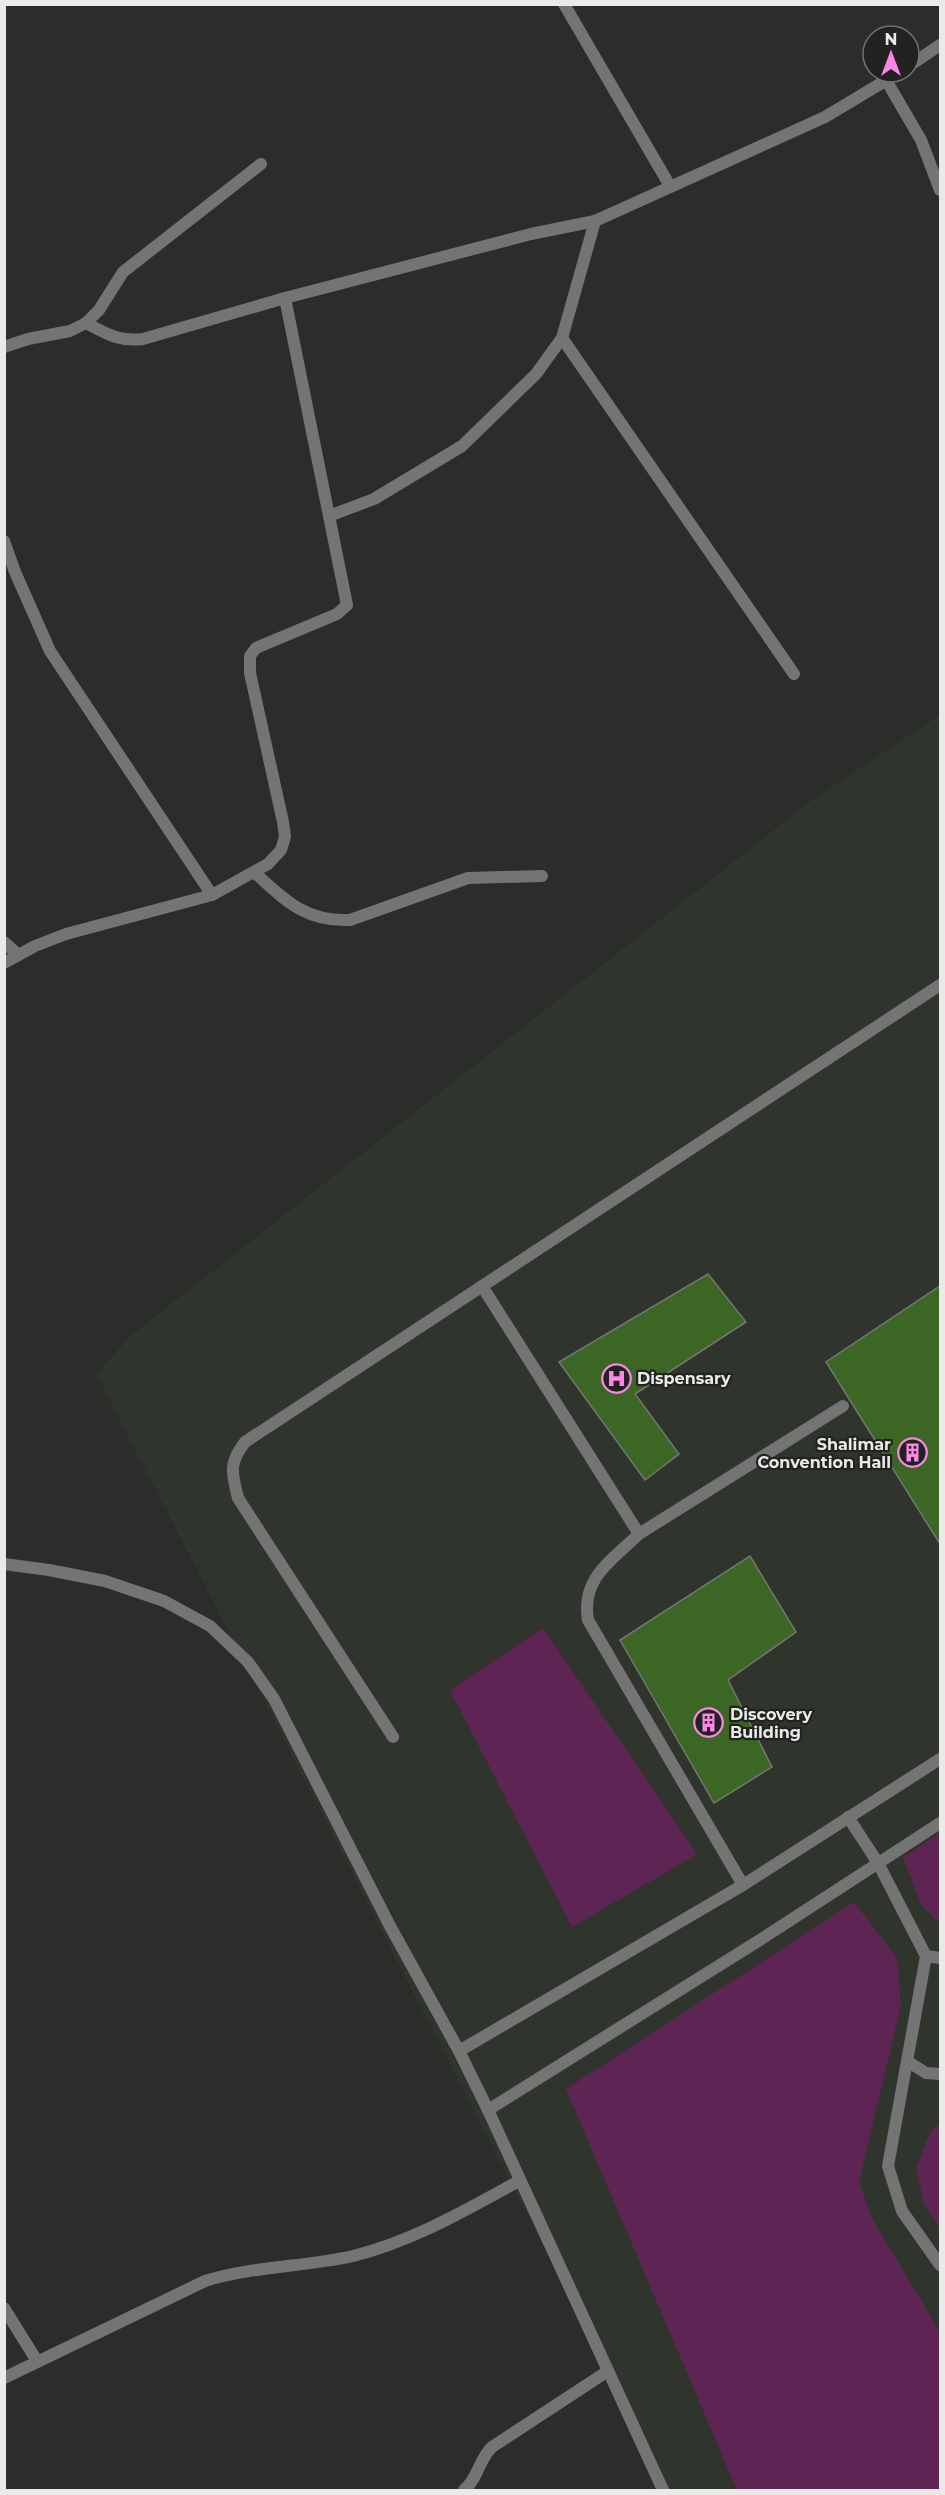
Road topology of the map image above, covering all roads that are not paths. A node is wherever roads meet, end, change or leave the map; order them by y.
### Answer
1 (564, 4) edge
2 (940, 45) edge
3 (921, 58) edge
4 (879, 84) edge
5 (888, 84) edge
6 (261, 164) dead end
7 (670, 186) junction
8 (940, 190) edge
9 (596, 221) junction
10 (285, 298) junction
11 (86, 323) junction
12 (562, 338) junction
13 (4, 347) edge
14 (329, 516) junction
15 (4, 541) edge
16 (794, 674) dead end
17 (254, 872) junction
18 (542, 876) dead end
19 (212, 895) junction
20 (4, 942) edge
21 (18, 955) junction
22 (4, 963) edge
23 (940, 985) edge
24 (482, 1286) junction
25 (843, 1406) dead end
26 (639, 1534) junction
27 (4, 1564) edge
28 (393, 1737) dead end
29 (940, 1758) edge
30 (848, 1817) junction
31 (940, 1823) edge
32 (878, 1863) junction
33 (743, 1885) junction
34 (926, 1956) junction
35 (940, 1958) edge
36 (459, 2051) junction
37 (907, 2061) junction
38 (940, 2074) edge
39 (488, 2110) junction
40 (519, 2181) junction
41 (940, 2265) edge
42 (4, 2308) edge
43 (37, 2361) junction
44 (608, 2371) junction
45 (4, 2378) edge
46 (464, 2490) edge
47 (663, 2490) edge

1 - 7 street
2 - 3 street
4 - 7 street
5 - 8 street
6 - 11 street
7 - 9 street
9 - 10 street
9 - 12 street
10 - 11 street
10 - 14 street
11 - 13 street
12 - 14 street
12 - 16 street
14 - 17 street
15 - 19 street
17 - 18 street
17 - 19 street
19 - 21 street
20 - 21 street
21 - 22 street
23 - 24 street
24 - 26 street
24 - 28 street
25 - 26 street
26 - 33 street
27 - 36 street
29 - 30 street
30 - 32 street
30 - 33 street
31 - 32 street
32 - 34 street
32 - 39 street
33 - 36 street
34 - 35 street
34 - 37 street
36 - 39 street
37 - 38 street
37 - 41 street
39 - 40 street
40 - 43 street
40 - 44 street
42 - 43 street
43 - 45 street
44 - 46 street
44 - 47 street

